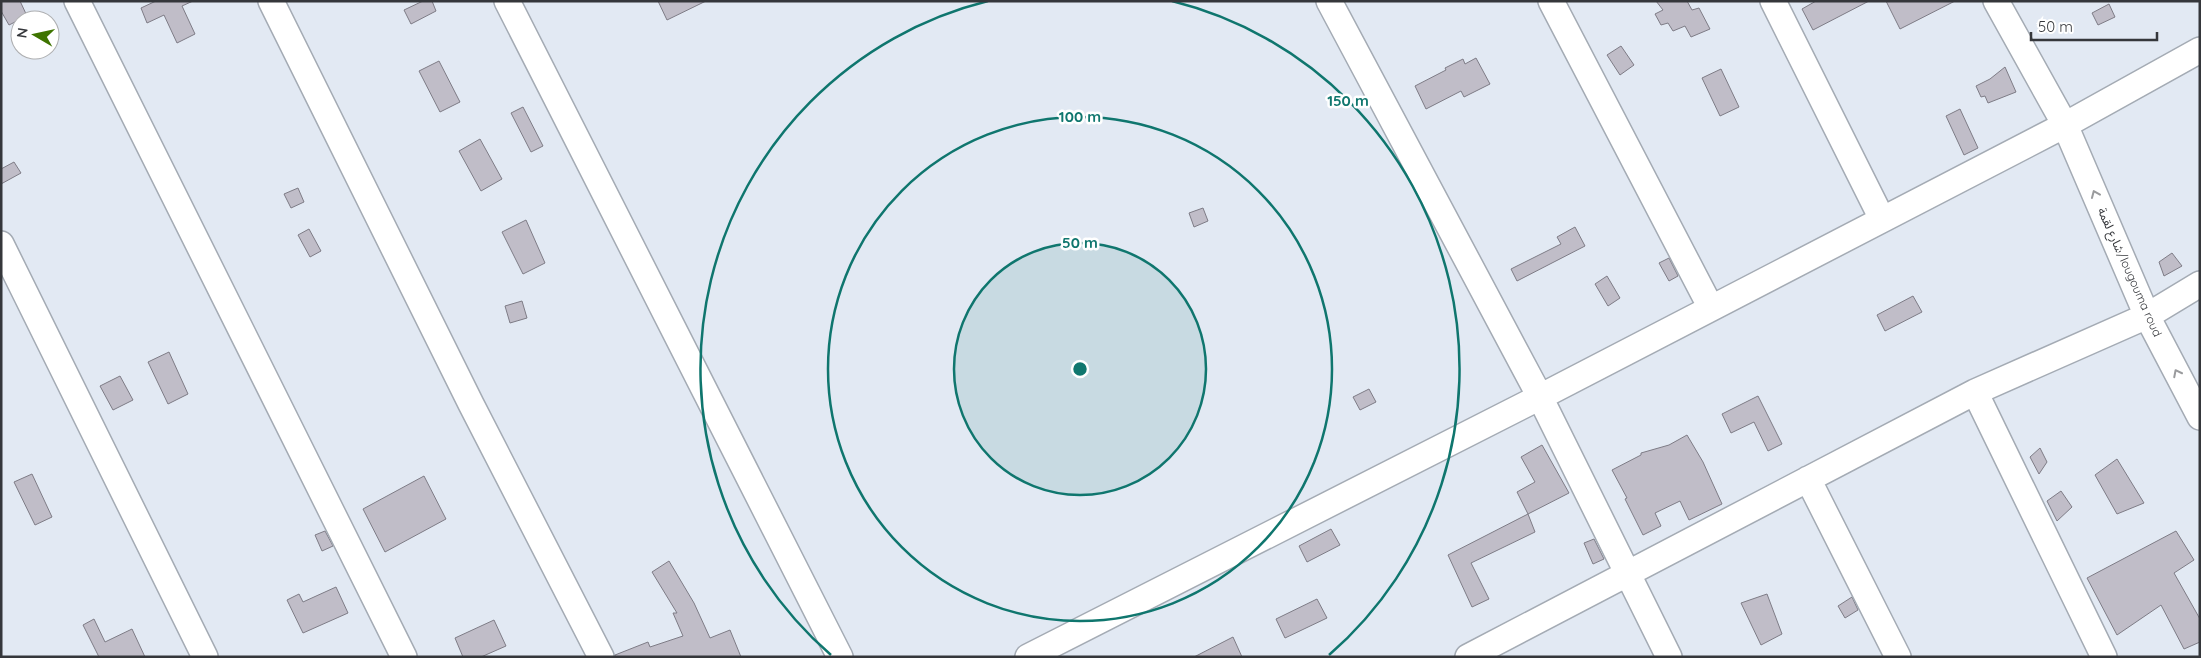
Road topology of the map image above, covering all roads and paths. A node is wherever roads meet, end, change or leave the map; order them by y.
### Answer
1 (77, 1) edge
2 (271, 1) edge
3 (507, 1) edge
4 (1329, 1) edge
5 (1551, 1) edge
6 (1773, 1) edge
7 (1996, 1) edge
8 (2200, 50) edge
9 (2065, 125) junction
10 (1882, 219) junction
11 (1, 244) edge
12 (2200, 284) edge
13 (1711, 308) junction
14 (2147, 316) junction
15 (1975, 392) junction
16 (1540, 397) junction
17 (2200, 417) edge
18 (1808, 479) junction
19 (1628, 574) junction
20 (205, 657) edge
21 (404, 657) edge
22 (601, 657) edge
23 (840, 657) edge
24 (1028, 657) edge
25 (1468, 657) edge
26 (1669, 657) edge
27 (1898, 657) edge
28 (2104, 657) edge

1 - 21 street
2 - 22 street
3 - 23 street
4 - 16 street
5 - 13 street
6 - 10 street
7 - 9 street, شارع لقمة/lougouma roud
8 - 9 street
9 - 10 street
14 -> 9 street, شارع لقمة/lougouma roud
10 - 13 street
11 - 20 street
12 - 14 street
13 - 16 street
14 - 15 street
17 -> 14 street, شارع لقمة/lougouma roud
15 - 18 street
15 - 28 street
16 - 19 street
16 - 24 street
18 - 19 street
18 - 27 street
19 - 25 street
19 - 26 street

